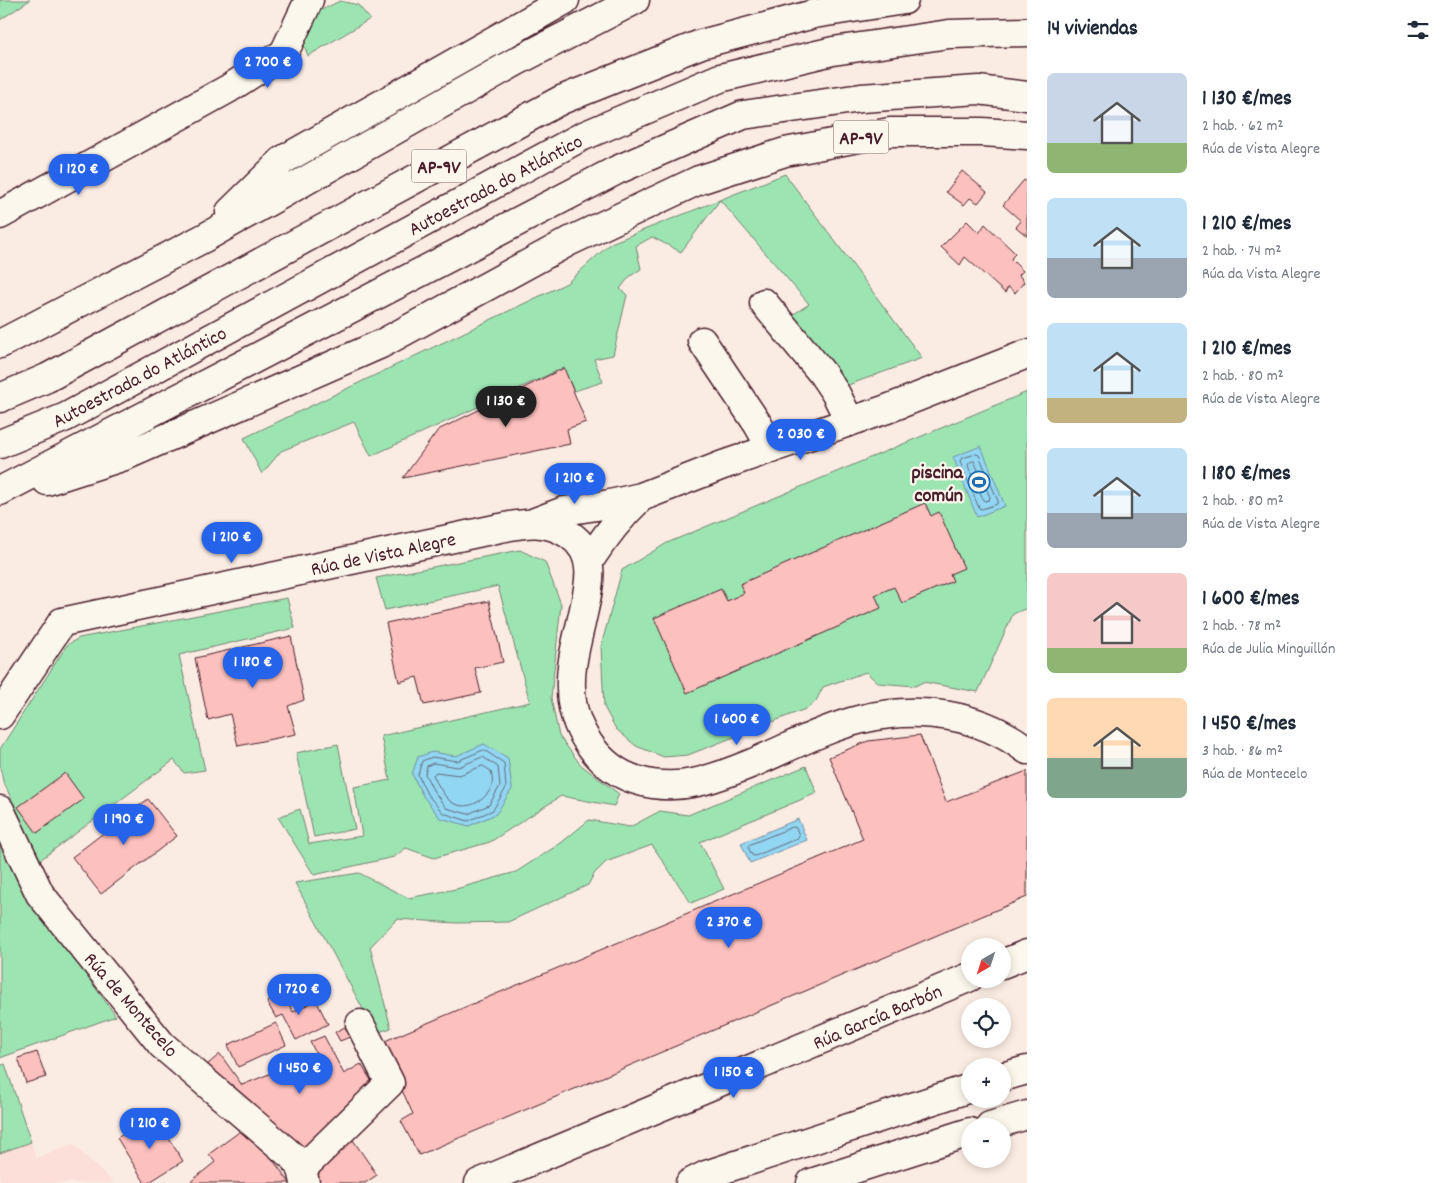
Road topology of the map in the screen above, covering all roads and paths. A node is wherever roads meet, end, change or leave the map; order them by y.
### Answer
1 (309, 0) edge
2 (565, 0) edge
3 (635, 0) edge
4 (904, 0) edge
5 (1027, 32) edge
6 (1027, 96) edge
7 (1027, 135) edge
8 (0, 215) edge
9 (204, 238) junction
10 (764, 303) dead end
11 (702, 340) dead end
12 (0, 344) edge
13 (1027, 354) edge
14 (0, 398) edge
15 (850, 422) junction
16 (0, 444) edge
17 (772, 449) junction
18 (0, 490) edge
19 (0, 495) edge
20 (641, 497) junction
21 (610, 504) junction
22 (535, 522) junction
23 (583, 550) junction
24 (0, 715) edge
25 (1027, 750) edge
26 (0, 810) edge
27 (1027, 954) edge
28 (1011, 960) edge
29 (961, 981) edge
30 (360, 1024) dead end
31 (1027, 1070) edge
32 (1011, 1075) edge
33 (961, 1091) edge
34 (1027, 1115) edge
35 (1011, 1120) edge
36 (961, 1135) edge
37 (304, 1176) edge
38 (479, 1183) edge
39 (690, 1183) edge
40 (812, 1183) edge

1 - 8 main road
2 - 9 main road
3 - 9 main road
4 - 14 main road, Autoestrada do Atlántico / AP-9V
5 - 16 main road, Autoestrada do Atlántico / AP-9V
6 - 18 main road, AP-9V
7 - 19 main road, AP-9V
9 - 12 main road
10 - 15 main road
11 - 17 main road
13 - 15 main road
15 - 17 main road
17 - 20 main road
20 - 21 main road
20 - 23 main road
21 - 22 main road
21 - 23 main road
22 - 23 main road, Rúa de Vista Alegre
22 - 24 main road, Rúa de Vista Alegre
23 - 25 main road
26 - 37 main road, Rúa de Montecelo
27 - 28 main road
29 - 38 main road, Rúa García Barbón
30 - 37 main road, Rúa de Montecelo
31 - 32 main road
33 - 39 main road
34 - 35 main road
36 - 40 main road

